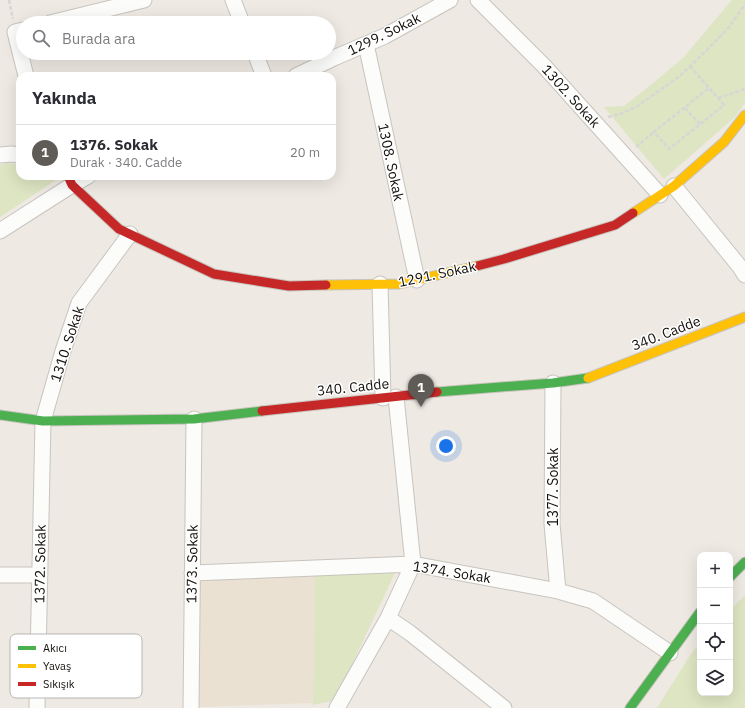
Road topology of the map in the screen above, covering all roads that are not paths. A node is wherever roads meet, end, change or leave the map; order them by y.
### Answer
1 (144, 0) edge
2 (233, 0) edge
3 (450, 0) edge
4 (478, 0) edge
5 (79, 16) edge
6 (239, 16) edge
7 (366, 44) junction
8 (336, 57) edge
9 (24, 60) edge
10 (258, 60) edge
11 (330, 60) edge
12 (25, 72) edge
13 (262, 72) edge
14 (304, 72) edge
15 (745, 115) edge
16 (0, 155) edge
17 (16, 155) edge
18 (70, 180) edge
19 (674, 186) junction
20 (660, 195) junction
21 (0, 231) edge
22 (130, 234) junction
23 (745, 275) edge
24 (417, 280) junction
25 (380, 284) junction
26 (745, 317) edge
27 (553, 383) junction
28 (389, 398) junction
29 (0, 415) edge
30 (194, 419) junction
31 (43, 421) junction
32 (745, 562) edge
33 (413, 564) junction
34 (192, 573) junction
35 (733, 574) edge
36 (40, 575) junction
37 (0, 576) edge
38 (558, 591) junction
39 (697, 616) edge
40 (388, 618) junction
41 (39, 634) edge
42 (670, 653) junction
43 (37, 698) edge
44 (37, 708) edge
45 (191, 708) edge
46 (337, 708) edge
47 (504, 708) edge
48 (630, 708) edge

1 - 5 street
2 - 6 street
3 - 7 street, 1299. Sokak
4 - 20 street, 1302. Sokak
7 - 8 street, 1299. Sokak
7 - 24 street, 1308. Sokak
9 - 12 street
10 - 13 street
11 - 14 street, 1299. Sokak
15 - 19 street, 1291. Sokak
16 - 17 street
18 - 21 street
18 - 22 street, 1291. Sokak
19 - 20 street, 1291. Sokak
19 - 23 street
20 - 24 street, 1291. Sokak
22 - 25 street, 1291. Sokak
22 - 31 street, 1310. Sokak
24 - 25 street, 1291. Sokak
25 - 28 street
26 - 27 street, 340. Cadde
27 - 28 street, 340. Cadde
27 - 38 street, 1377. Sokak
28 - 30 street, 340. Cadde
28 - 33 street
29 - 31 street, 340. Cadde
30 - 31 street, 340. Cadde
30 - 34 street, 1373. Sokak
31 - 36 street, 1372. Sokak
32 - 35 street
33 - 34 street, 1374. Sokak
33 - 38 street, 1374. Sokak
33 - 40 street
34 - 45 street, 1373. Sokak
36 - 37 street
36 - 41 street, 1372. Sokak
38 - 42 street, 1374. Sokak
39 - 42 street
40 - 46 street
40 - 47 street
42 - 48 street
43 - 44 street, 1372. Sokak

